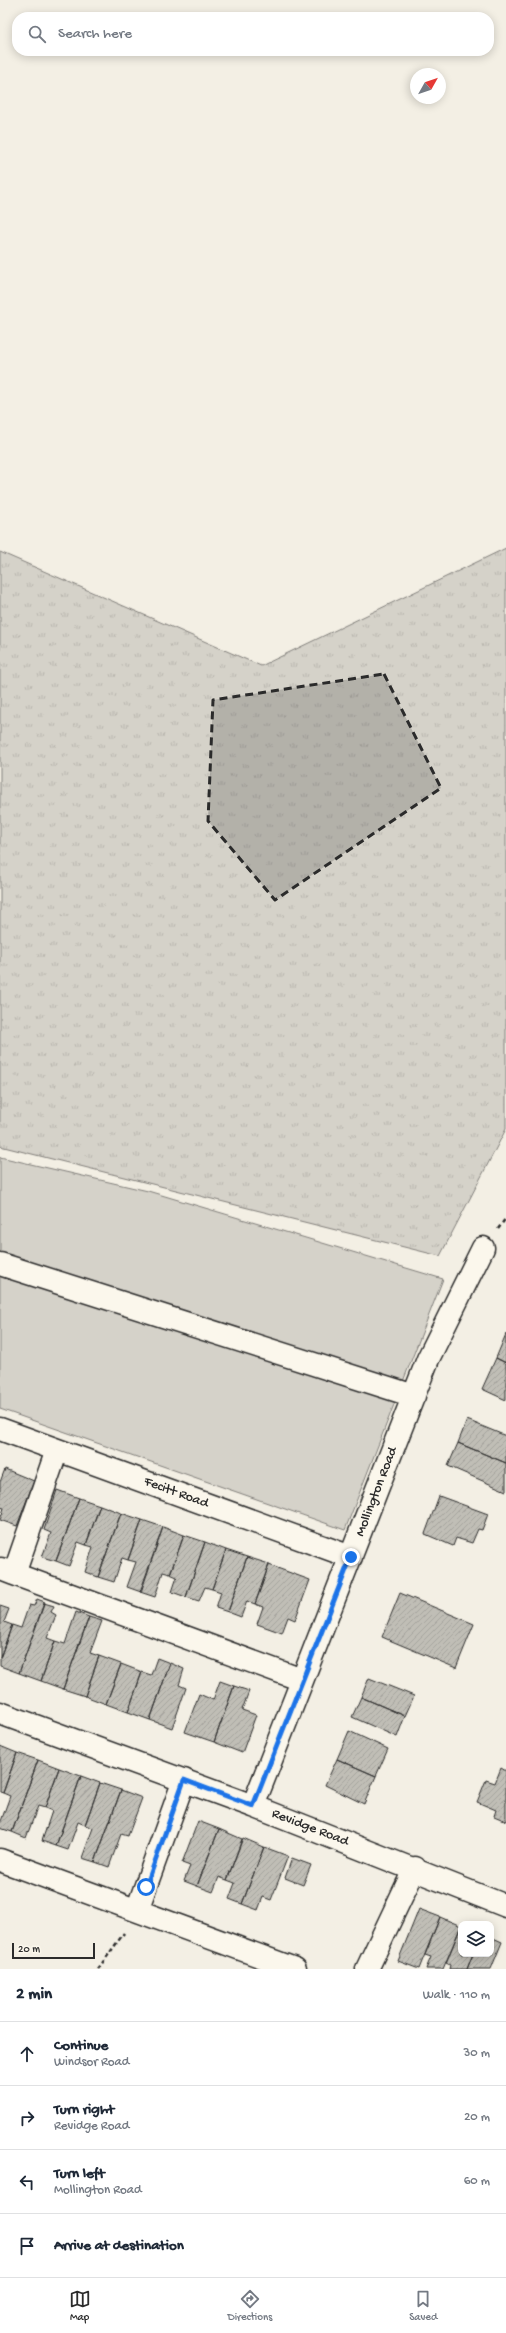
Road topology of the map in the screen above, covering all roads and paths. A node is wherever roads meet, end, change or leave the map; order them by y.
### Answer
1 (483, 1248) dead end
2 (0, 1264) edge
3 (414, 1396) junction
4 (0, 1429) edge
5 (57, 1450) junction
6 (351, 1557) junction
7 (7, 1572) edge
8 (302, 1680) junction
9 (0, 1713) edge
10 (184, 1780) junction
11 (253, 1806) junction
12 (0, 1860) edge
13 (415, 1868) junction
14 (506, 1906) edge
15 (137, 1910) junction
16 (98, 1969) edge
17 (295, 1969) edge
18 (367, 1969) edge

1 - 3 street, Mollington Road
2 - 3 street
3 - 6 street, Mollington Road
4 - 5 street, Fecitt Road
5 - 6 street, Fecitt Road
5 - 7 street
6 - 8 street, Mollington Road
7 - 8 street
8 - 11 street, Mollington Road
9 - 10 street, Revidge Road
10 - 11 street, Revidge Road
10 - 15 street
11 - 13 street, Revidge Road
12 - 15 street
13 - 14 street, Revidge Road
13 - 18 street
15 - 16 path
15 - 17 street

